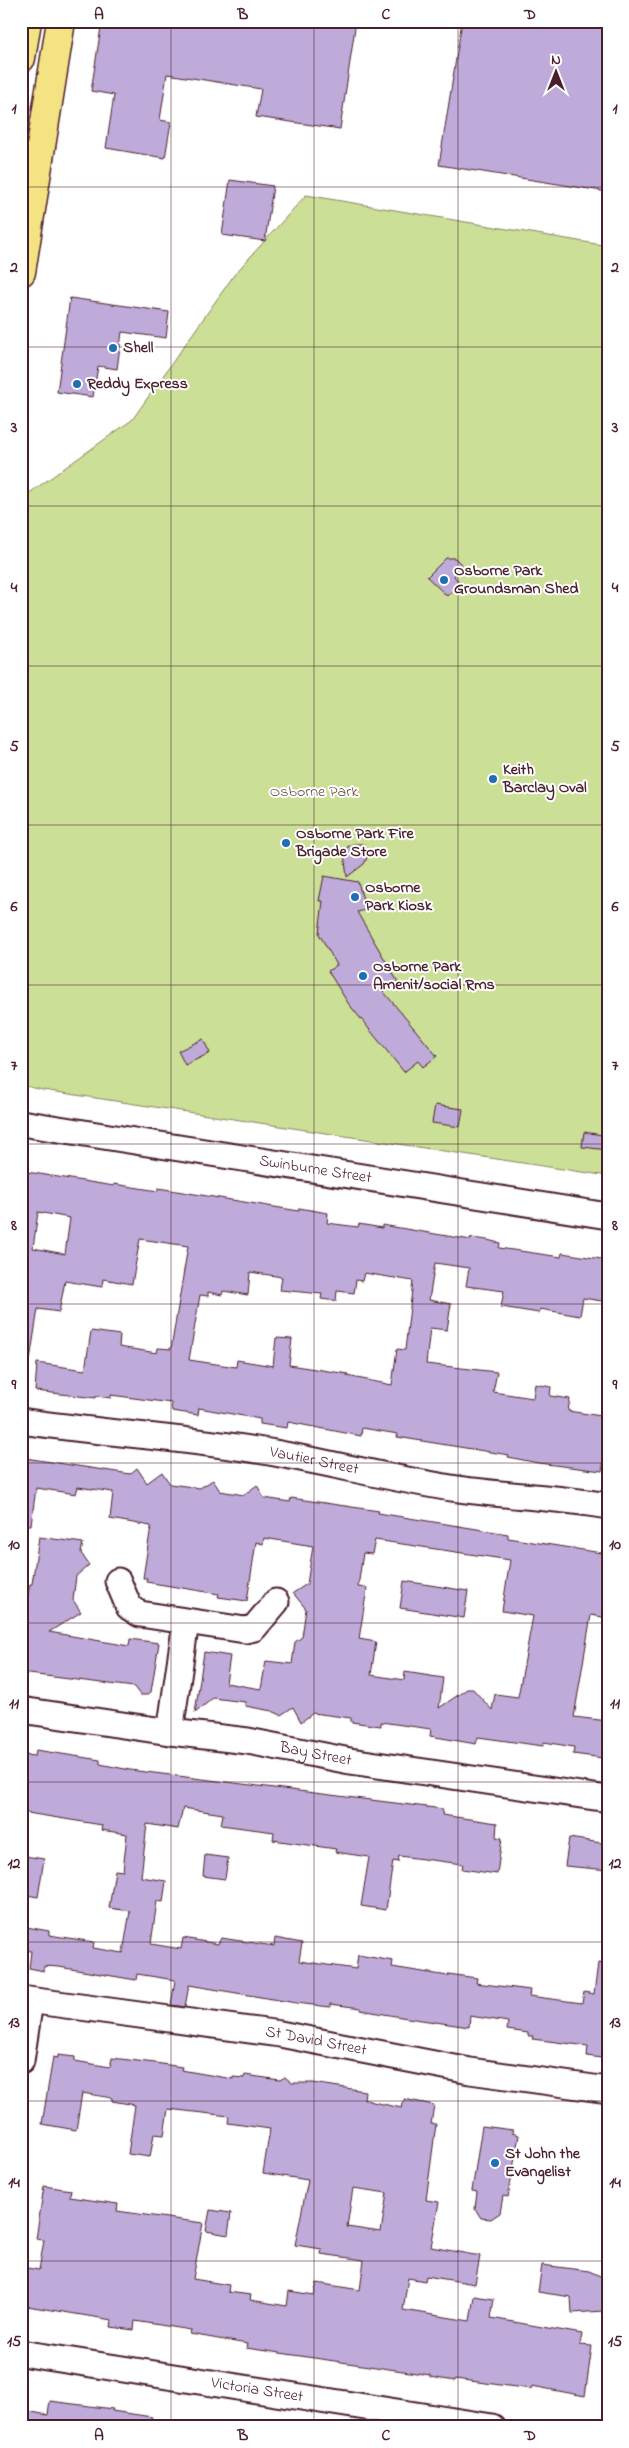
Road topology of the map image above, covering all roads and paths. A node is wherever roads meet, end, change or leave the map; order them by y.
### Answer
1 (27, 21) edge
2 (61, 21) edge
3 (21, 58) edge
4 (21, 272) edge
5 (21, 1122) edge
6 (608, 1216) edge
7 (21, 1421) edge
8 (608, 1506) edge
9 (118, 1581) dead end
10 (276, 1602) dead end
11 (186, 1622) junction
12 (21, 1710) edge
13 (170, 1732) junction
14 (608, 1799) edge
15 (26, 2000) edge
16 (21, 2061) edge
17 (608, 2090) edge
18 (21, 2353) edge
19 (492, 2427) edge

1 - 3 highway
2 - 4 highway
5 - 6 street, Swinburne Street
7 - 8 street, Vautier Street
9 - 11 street
10 - 11 street
11 - 13 street
12 - 13 street, Bay Street
13 - 14 street, Bay Street
15 - 16 street
15 - 17 street, St David Street
18 - 19 street, Victoria Street

